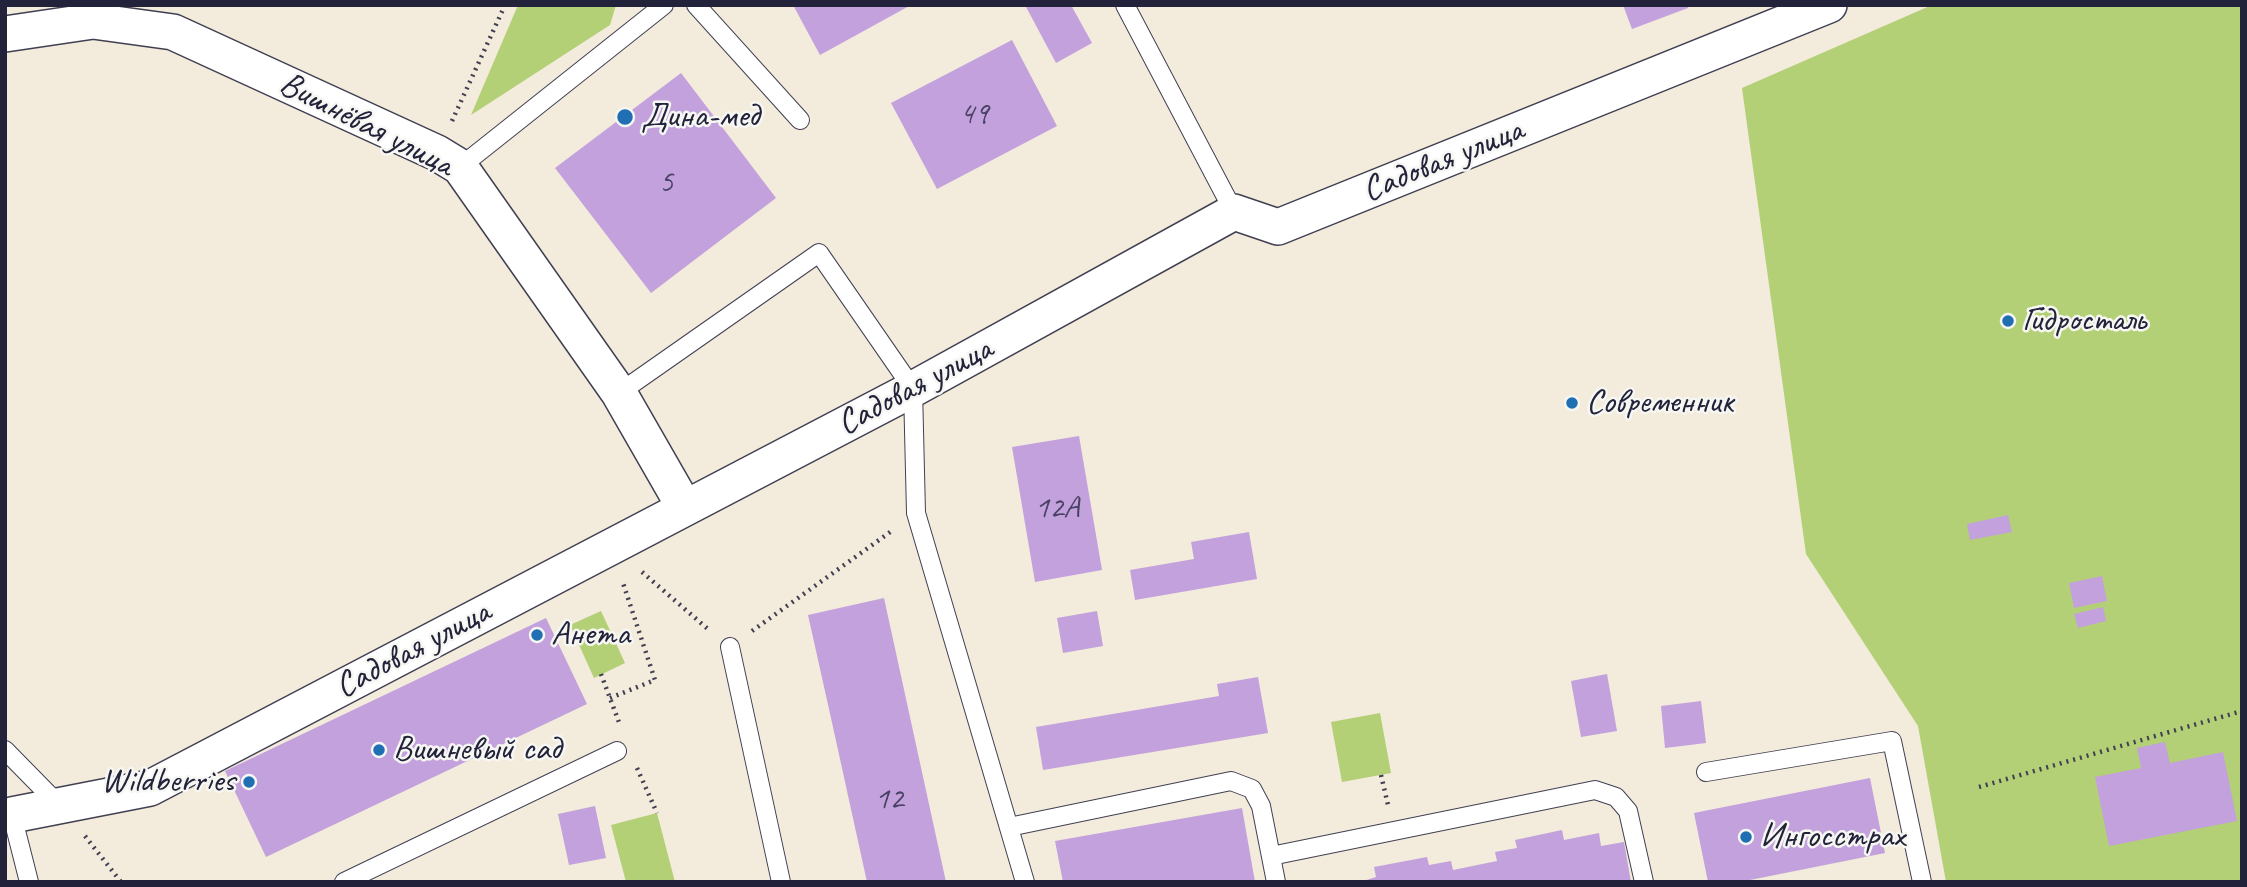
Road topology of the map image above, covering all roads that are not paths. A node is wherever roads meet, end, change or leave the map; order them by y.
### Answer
1 (664, 5) edge
2 (696, 5) edge
3 (1125, 5) edge
4 (1829, 5) edge
5 (5, 34) edge
6 (800, 120) dead end
7 (448, 160) junction
8 (1234, 212) junction
9 (913, 389) junction
10 (620, 393) junction
11 (685, 508) junction
12 (730, 648) road end
13 (622, 748) road end
14 (5, 750) edge
15 (1706, 772) dead end
16 (60, 806) junction
17 (8, 816) edge
18 (1009, 827) junction
19 (1271, 856) junction
20 (29, 882) edge
21 (344, 882) edge
22 (782, 882) edge
23 (1025, 882) edge
24 (1276, 882) edge
25 (1644, 882) edge
26 (1923, 882) edge

1 - 7 lane
2 - 6 lane
3 - 8 lane
4 - 8 street, Садовая улица
5 - 7 street, Вишнёвая улица
7 - 10 street, Вишнёвая улица
8 - 9 street, Садовая улица
9 - 10 lane
9 - 11 street, Садовая улица
9 - 18 lane
10 - 11 street, Вишнёвая улица
11 - 16 street, Садовая улица
12 - 22 lane
13 - 21 lane
14 - 16 lane
15 - 26 lane
16 - 17 street, Садовая улица
17 - 20 lane
18 - 19 lane
18 - 23 lane
19 - 24 lane
19 - 25 lane

